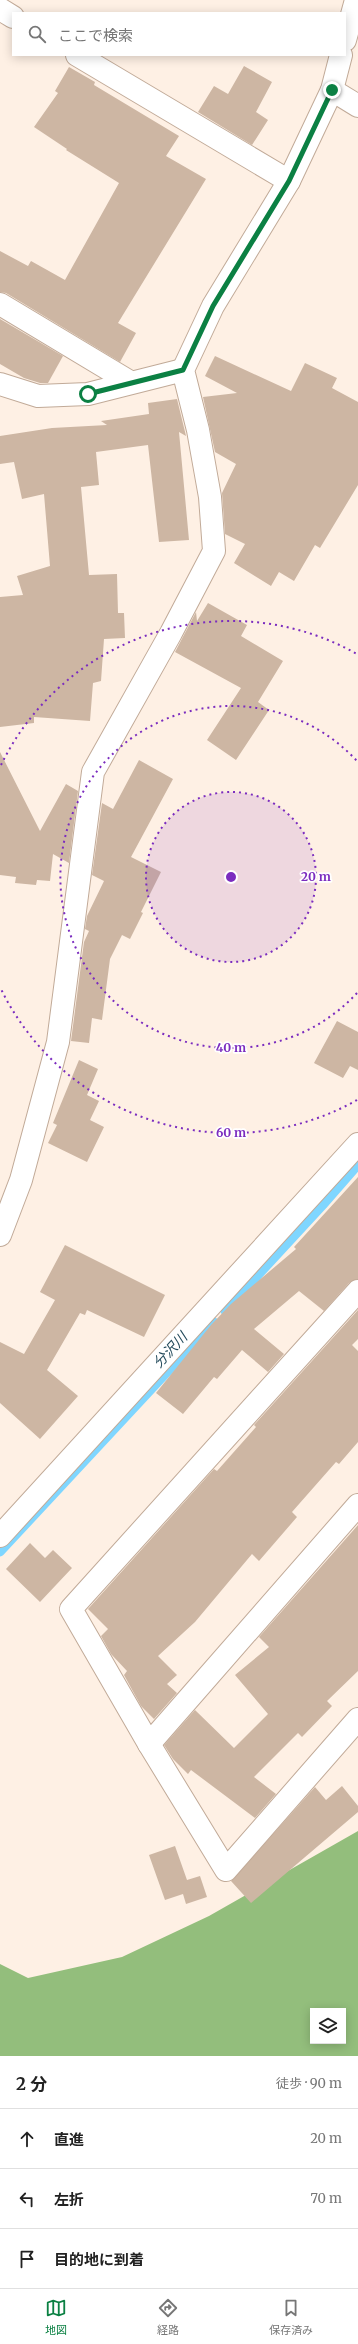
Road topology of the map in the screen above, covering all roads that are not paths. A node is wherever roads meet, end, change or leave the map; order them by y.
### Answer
1 (356, 0) edge
2 (0, 9) edge
3 (12, 16) edge
4 (346, 36) edge
5 (79, 56) edge
6 (341, 56) edge
7 (332, 90) junction
8 (358, 106) edge
9 (289, 181) junction
10 (0, 304) edge
11 (183, 370) junction
12 (130, 382) junction
13 (0, 384) edge
14 (358, 1144) edge
15 (0, 1236) edge
16 (358, 1291) edge
17 (358, 1505) edge
18 (0, 1536) edge
19 (358, 1719) edge
20 (149, 1744) junction

1 - 4 street
2 - 3 street
5 - 9 street
6 - 7 street
7 - 8 street
7 - 9 street
9 - 11 street
10 - 12 street
11 - 12 street
11 - 15 street
12 - 13 street
14 - 18 street
16 - 20 street
17 - 20 street
19 - 20 street

